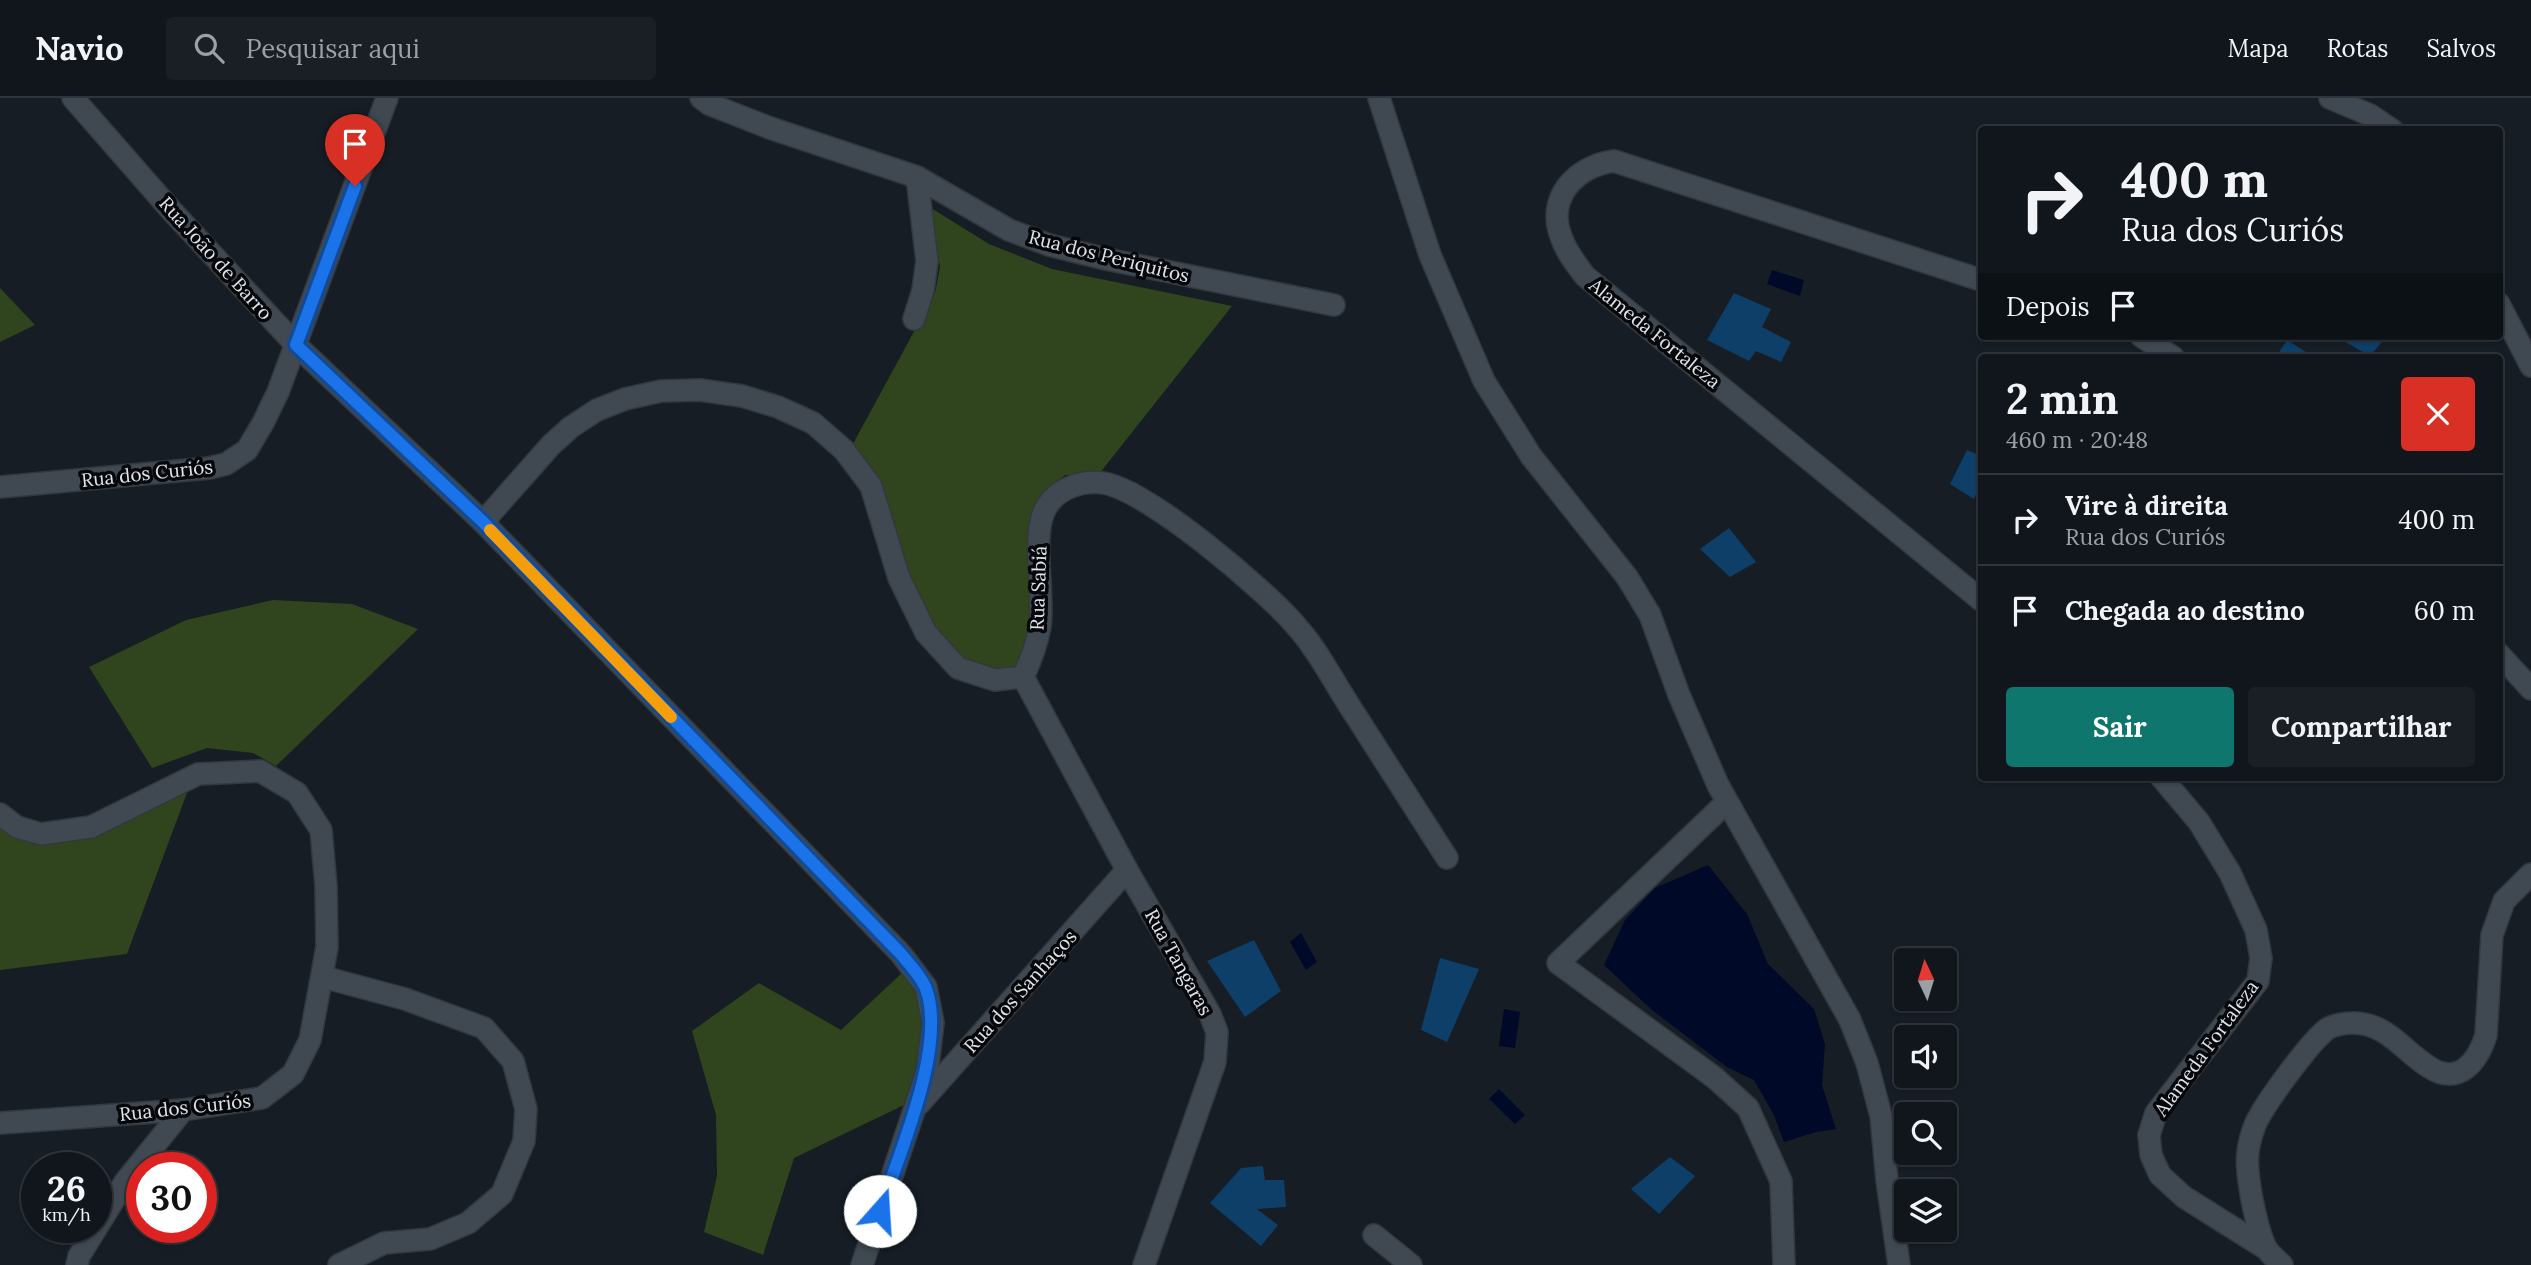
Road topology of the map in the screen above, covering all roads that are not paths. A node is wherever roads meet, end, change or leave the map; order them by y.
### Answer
1 (73, 98) edge
2 (387, 98) edge
3 (701, 98) edge
4 (1379, 98) edge
5 (2330, 98) edge
6 (2386, 126) edge
7 (918, 177) junction
8 (1978, 279) edge
9 (1334, 305) dead end
10 (2503, 312) edge
11 (914, 318) dead end
12 (2147, 340) edge
13 (296, 345) junction
14 (2168, 354) edge
15 (2531, 366) edge
16 (0, 487) edge
17 (483, 522) junction
18 (1978, 598) edge
19 (2503, 658) edge
20 (1023, 677) junction
21 (2531, 690) edge
22 (2164, 781) edge
23 (1727, 802) junction
24 (0, 814) edge
25 (1447, 858) dead end
26 (1127, 870) junction
27 (2531, 874) edge
28 (323, 977) junction
29 (183, 1110) junction
30 (914, 1111) junction
31 (0, 1123) edge
32 (1374, 1234) dead end
33 (2265, 1248) junction
34 (77, 1265) edge
35 (339, 1265) edge
36 (862, 1265) edge
37 (1144, 1265) edge
38 (1411, 1265) edge
39 (1784, 1265) edge
40 (1899, 1265) edge
41 (2282, 1265) edge

1 - 13 street, Rua João de Barro
2 - 13 street, Rua dos Curiós
3 - 7 street, Rua dos Periquitos
4 - 23 street
5 - 6 street
7 - 9 street, Rua dos Periquitos
7 - 11 street
8 - 18 street, Alameda Fortaleza
10 - 15 street
12 - 14 street
13 - 16 street, Rua dos Curiós
13 - 17 street, Rua João de Barro
17 - 20 street
17 - 30 street, Rua João de Barro
19 - 21 street
20 - 25 street, Rua Sabiá
20 - 26 street, Rua Tangaras
22 - 33 street, Alameda Fortaleza
23 - 39 street
23 - 40 street
24 - 28 street, Rua dos Curiós
26 - 30 street, Rua dos Sanhaços
26 - 37 street, Rua Tangaras
27 - 33 street
28 - 29 street, Rua dos Curiós
28 - 35 street
29 - 31 street, Rua dos Curiós
29 - 34 street
30 - 36 street, Rua João de Barro
32 - 38 street
33 - 41 street, Alameda Fortaleza

